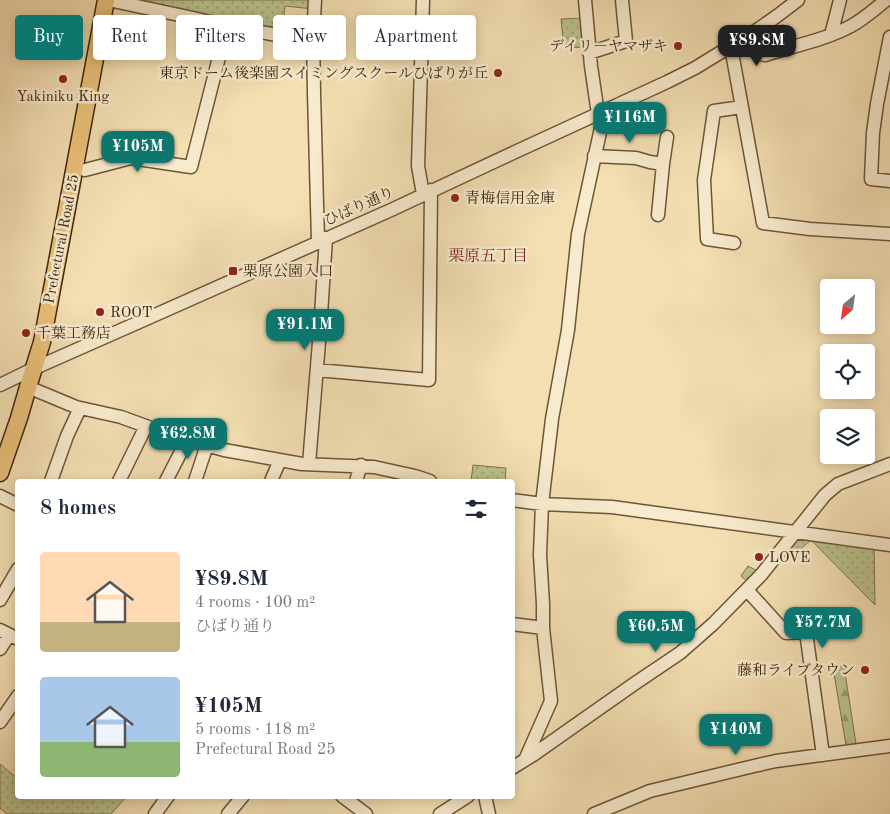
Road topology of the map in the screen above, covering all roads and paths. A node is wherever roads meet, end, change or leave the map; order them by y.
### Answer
1 (107, 0) edge
2 (315, 0) edge
3 (422, 0) edge
4 (585, 0) edge
5 (622, 0) edge
6 (840, 0) edge
7 (886, 0) edge
8 (794, 1) edge
9 (179, 15) edge
10 (315, 15) edge
11 (783, 32) dead end
12 (831, 35) junction
13 (746, 37) junction
14 (890, 37) edge
15 (731, 46) junction
16 (785, 49) junction
17 (589, 53) junction
18 (218, 60) edge
19 (314, 60) edge
20 (885, 92) edge
21 (742, 107) junction
22 (598, 114) junction
23 (667, 137) dead end
24 (594, 156) junction
25 (663, 164) junction
26 (85, 170) dead end
27 (890, 181) edge
28 (427, 192) junction
29 (658, 215) dead end
30 (890, 234) edge
31 (322, 240) junction
32 (734, 243) dead end
33 (34, 368) junction
34 (317, 370) junction
35 (0, 385) edge
36 (28, 387) junction
37 (80, 408) junction
38 (146, 426) junction
39 (187, 440) junction
40 (207, 445) junction
41 (280, 460) junction
42 (309, 464) junction
43 (890, 464) edge
44 (361, 466) junction
45 (0, 473) edge
46 (52, 479) edge
47 (120, 479) edge
48 (167, 479) edge
49 (197, 479) edge
50 (272, 479) edge
51 (357, 479) edge
52 (424, 479) edge
53 (0, 496) edge
54 (515, 500) edge
55 (15, 504) edge
56 (542, 504) junction
57 (795, 532) junction
58 (890, 545) edge
59 (15, 577) edge
60 (747, 590) junction
61 (0, 600) edge
62 (515, 624) edge
63 (543, 628) junction
64 (9, 635) edge
65 (0, 649) edge
66 (15, 700) edge
67 (0, 722) edge
68 (890, 746) edge
69 (823, 755) junction
70 (525, 760) junction
71 (515, 766) edge
72 (166, 799) edge
73 (230, 799) edge
74 (241, 799) edge
75 (346, 799) edge
76 (463, 799) edge
77 (486, 799) edge
78 (230, 813) edge
79 (154, 814) edge
80 (366, 814) edge
81 (440, 814) edge
82 (488, 814) edge
83 (594, 814) edge

1 - 9 street
1 - 33 main road, Prefectural Road 25
2 - 10 street
3 - 28 street
4 - 17 street
5 - 17 street
6 - 12 street
7 - 12 street
8 - 13 street, ひばり通り
11 - 16 street
12 - 16 street
13 - 15 street, ひばり通り
13 - 16 street
14 - 20 street
15 - 21 street
15 - 22 street, ひばり通り
17 - 22 street
18 - 26 street
19 - 31 street
20 - 27 street
21 - 30 street
21 - 32 street
22 - 24 street
22 - 28 street, ひばり通り
23 - 25 street
24 - 25 street
24 - 56 street
25 - 29 street
28 - 31 street, ひばり通り
28 - 34 street
31 - 33 street, ひばり通り
31 - 34 street
33 - 35 street, ひばり通り
33 - 36 main road, Prefectural Road 25
34 - 42 street
36 - 37 street
36 - 45 main road, Prefectural Road 25
37 - 38 street
37 - 46 street
38 - 39 street
38 - 47 street
39 - 40 street
39 - 48 street
40 - 41 street
40 - 49 street
41 - 42 street
41 - 50 street
42 - 44 street
43 - 57 street
44 - 51 street
44 - 52 street
53 - 55 street
54 - 56 street
56 - 57 street
56 - 63 street
57 - 58 street
57 - 60 street
59 - 61 street
60 - 69 street
60 - 70 street
62 - 63 street
63 - 70 street
64 - 65 street
66 - 67 street
68 - 69 street
69 - 83 street
70 - 71 street
72 - 79 street
73 - 78 street
74 - 78 street
75 - 80 street
76 - 81 street
77 - 82 street

